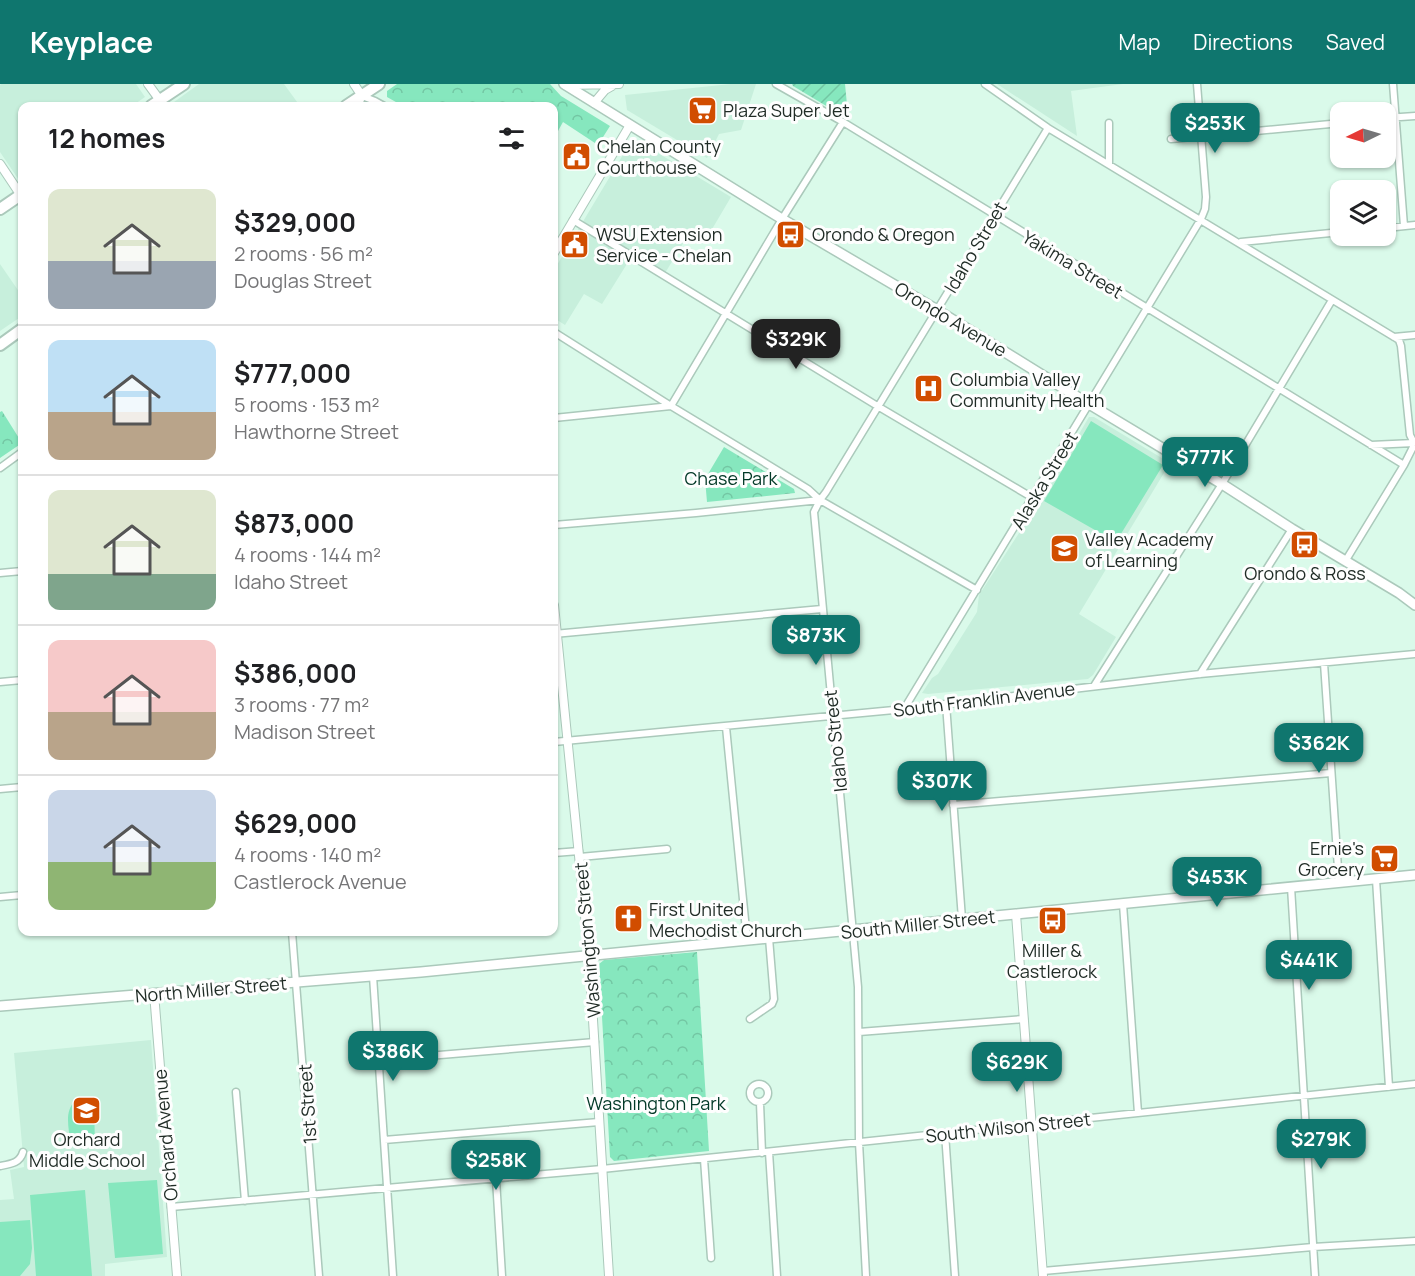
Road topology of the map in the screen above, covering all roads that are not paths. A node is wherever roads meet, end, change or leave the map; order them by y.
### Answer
1 (148, 84) edge
2 (184, 84) edge
3 (354, 84) edge
4 (379, 84) edge
5 (566, 84) edge
6 (620, 84) edge
7 (776, 84) edge
8 (985, 84) edge
9 (1197, 84) edge
10 (1393, 84) edge
11 (360, 101) edge
12 (157, 102) edge
13 (161, 102) edge
14 (377, 102) edge
15 (1395, 102) edge
16 (594, 103) junction
17 (1415, 116) edge
18 (1396, 117) joint
19 (843, 122) junction
20 (1109, 123) dead end
21 (1330, 124) edge
22 (630, 125) junction
23 (1048, 128) junction
24 (1201, 136) junction
25 (1171, 139) dead end
26 (0, 164) edge
27 (1109, 164) junction
28 (18, 189) edge
29 (18, 198) edge
30 (0, 210) edge
31 (994, 216) junction
32 (782, 219) junction
33 (1201, 219) junction
34 (573, 220) junction
35 (1415, 225) edge
36 (1404, 226) junction
37 (1396, 227) edge
38 (1330, 233) edge
39 (1240, 242) junction
40 (558, 246) edge
41 (1332, 300) junction
42 (1147, 309) junction
43 (937, 310) junction
44 (726, 314) junction
45 (18, 332) edge
46 (558, 335) edge
47 (1415, 335) edge
48 (1394, 337) junction
49 (0, 345) edge
50 (1278, 389) junction
51 (1089, 404) junction
52 (671, 406) junction
53 (879, 407) junction
54 (558, 418) edge
55 (1414, 443) edge
56 (1370, 445) junction
57 (18, 455) edge
58 (1404, 465) junction
59 (0, 468) edge
60 (1222, 484) junction
61 (1033, 498) junction
62 (820, 500) junction
63 (558, 525) edge
64 (1292, 529) junction
65 (1346, 560) junction
66 (18, 571) edge
67 (0, 573) edge
68 (977, 590) junction
69 (1415, 605) edge
70 (822, 609) junction
71 (558, 634) edge
72 (1415, 654) edge
73 (558, 659) edge
74 (1324, 663) junction
75 (1200, 674) junction
76 (18, 680) edge
77 (0, 682) edge
78 (1094, 686) junction
79 (946, 704) junction
80 (904, 709) junction
81 (833, 716) junction
82 (726, 727) junction
83 (568, 741) junction
84 (558, 742) edge
85 (1331, 773) junction
86 (18, 788) edge
87 (0, 789) edge
88 (953, 805) junction
89 (667, 849) dead end
90 (558, 853) edge
91 (580, 854) junction
92 (1415, 875) edge
93 (1376, 879) junction
94 (1339, 883) junction
95 (1291, 887) junction
96 (18, 895) edge
97 (0, 897) edge
98 (1123, 903) junction
99 (1016, 914) junction
100 (962, 919) junction
101 (854, 930) junction
102 (292, 936) edge
103 (769, 938) junction
104 (747, 940) junction
105 (589, 956) junction
106 (421, 972) joint
107 (373, 976) junction
108 (297, 982) junction
109 (154, 993) junction
110 (0, 1006) edge
111 (1024, 1018) junction
112 (750, 1019) dead end
113 (859, 1032) junction
114 (595, 1042) junction
115 (380, 1060) junction
116 (1415, 1084) edge
117 (1389, 1087) junction
118 (236, 1092) dead end
119 (1304, 1096) junction
120 (760, 1102) dead end
121 (1138, 1113) junction
122 (599, 1122) junction
123 (1032, 1124) junction
124 (945, 1134) junction
125 (384, 1140) junction
126 (859, 1142) junction
127 (23, 1152) dead end
128 (765, 1152) junction
129 (704, 1159) junction
130 (0, 1166) edge
131 (602, 1169) junction
132 (496, 1179) junction
133 (387, 1189) junction
134 (314, 1195) junction
135 (245, 1201) junction
136 (171, 1207) junction
137 (1415, 1240) edge
138 (1313, 1247) junction
139 (711, 1258) dead end
140 (1043, 1274) edge
141 (177, 1276) edge
142 (319, 1276) edge
143 (393, 1276) edge
144 (502, 1276) edge
145 (609, 1276) edge
146 (777, 1276) edge
147 (866, 1276) edge
148 (955, 1276) edge
149 (1315, 1276) edge

1 - 12 street
2 - 13 main road
3 - 11 street
4 - 11 main road
5 - 6 street
5 - 16 main road, Orondo Avenue
6 - 16 street
7 - 19 street, Yakima Street
8 - 23 street
9 - 24 street
10 - 15 street
11 - 14 street
16 - 22 main road, Orondo Avenue
17 - 18 street
18 - 36 street
19 - 31 street, Yakima Street
19 - 32 street
20 - 27 street
21 - 24 street
22 - 32 main road, Orondo Avenue
22 - 34 street
23 - 27 street
23 - 31 street, Idaho Street
24 - 25 street
24 - 33 street
26 - 28 street
27 - 33 street
29 - 30 main road
31 - 42 street, Yakima Street
31 - 43 street, Idaho Street
32 - 43 main road, Orondo Avenue
32 - 44 street
33 - 39 street
33 - 42 street, Alaska Street
34 - 40 street
34 - 44 street
35 - 36 street
36 - 37 street
38 - 39 street
39 - 41 street
41 - 48 street
41 - 50 street
42 - 50 street, Yakima Street
42 - 51 street, Alaska Street
43 - 51 main road, Orondo Avenue
43 - 53 street, Idaho Street
44 - 52 street
44 - 53 street
45 - 49 main road
46 - 52 street
47 - 48 street
48 - 55 street
50 - 56 street, Yakima Street
50 - 60 street
51 - 60 main road, Orondo Avenue
51 - 61 street, Alaska Street
52 - 54 street
52 - 62 street
53 - 61 street
53 - 62 street, Idaho Street
55 - 56 street
55 - 58 street
56 - 58 street, Yakima Street
57 - 59 street
58 - 65 street
60 - 64 main road, Orondo Avenue
60 - 78 street
61 - 68 street, Alaska Street
62 - 63 street
62 - 68 street
62 - 70 street, Idaho Street
64 - 65 main road, Orondo Avenue
64 - 75 street
65 - 69 main road, Orondo Avenue
66 - 67 street
68 - 80 street, Alaska Street
70 - 71 street
70 - 81 street, Idaho Street
72 - 74 street, South Franklin Avenue
73 - 83 street, Washington Street
74 - 75 street, South Franklin Avenue
74 - 85 street
75 - 78 street, South Franklin Avenue
76 - 77 street
78 - 79 street, South Franklin Avenue
79 - 80 street, South Franklin Avenue
79 - 88 street
80 - 81 street, South Franklin Avenue
81 - 82 street, South Franklin Avenue
81 - 101 street, Idaho Street
82 - 83 street, South Franklin Avenue
82 - 104 street
83 - 84 street, South Franklin Avenue
83 - 91 street, Washington Street
85 - 88 street
85 - 94 street
86 - 87 street
88 - 100 street
89 - 91 street
90 - 91 street
91 - 105 street, Washington Street
92 - 93 main road, South Miller Street
93 - 94 main road, South Miller Street
93 - 117 street
94 - 95 main road, South Miller Street
95 - 98 main road, South Miller Street
95 - 119 street
96 - 97 street
98 - 99 main road, South Miller Street
98 - 121 street
99 - 100 main road, South Miller Street
99 - 111 street
100 - 101 main road, South Miller Street
101 - 103 main road, South Miller Street
101 - 113 street, Idaho Street
102 - 108 street, 1st Street
103 - 104 main road, South Miller Street
103 - 112 street
104 - 105 main road, South Miller Street
105 - 106 main road, South Miller Street
105 - 114 street, Washington Street
106 - 107 main road, North Miller Street
107 - 108 main road, North Miller Street
107 - 115 street
108 - 109 main road, North Miller Street
108 - 134 street, 1st Street
109 - 110 main road, North Miller Street
109 - 136 street, Orchard Avenue
111 - 113 street
111 - 123 street
113 - 126 street, Idaho Street
114 - 115 street
114 - 122 street, Washington Street
115 - 125 street
116 - 117 street, South Wilson Street
117 - 119 street, South Wilson Street
118 - 135 street
119 - 121 street, South Wilson Street
119 - 138 street
120 - 128 street
121 - 123 street, South Wilson Street
122 - 125 street
122 - 131 street, Washington Street
123 - 124 street, South Wilson Street
123 - 140 street
124 - 126 street, South Wilson Street
124 - 148 street
125 - 133 street
126 - 128 street, South Wilson Street
126 - 147 street, Idaho Street
127 - 130 street
128 - 129 street, South Wilson Street
128 - 146 street
129 - 131 street, South Wilson Street
129 - 139 street
131 - 132 street, South Wilson Street
131 - 145 street, Washington Street
132 - 133 street, South Wilson Street
132 - 144 street
133 - 134 street, South Wilson Street
133 - 143 street
134 - 135 street, South Wilson Street
134 - 142 street, 1st Street
135 - 136 street, South Wilson Street
136 - 141 street, Orchard Avenue
137 - 138 street
138 - 140 street
138 - 149 street

